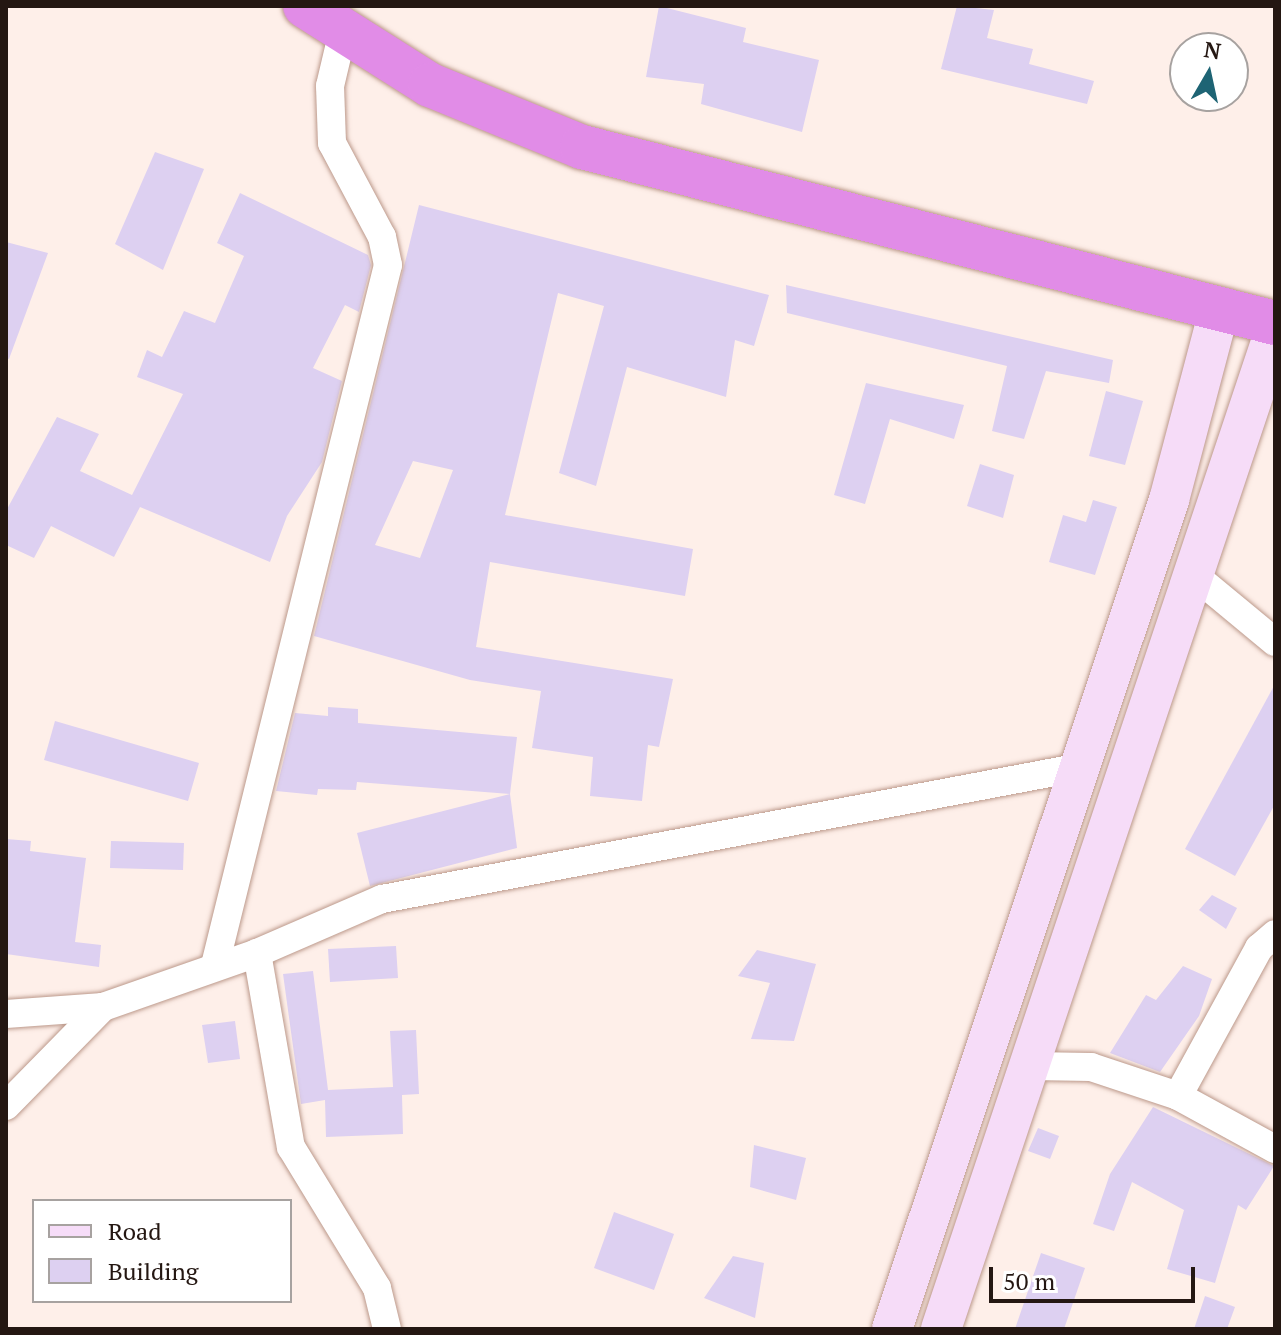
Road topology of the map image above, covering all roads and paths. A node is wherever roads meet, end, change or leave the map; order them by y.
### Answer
1 (305, 6) edge
2 (343, 31) junction
3 (1219, 311) junction
4 (1275, 323) edge
5 (1275, 330) edge
6 (1194, 575) junction
7 (1275, 642) edge
8 (1081, 767) junction
9 (1275, 934) edge
10 (257, 953) junction
11 (215, 965) junction
12 (103, 1007) junction
13 (6, 1014) edge
14 (1031, 1066) junction
15 (1178, 1096) junction
16 (6, 1106) edge
17 (1275, 1149) edge
18 (387, 1329) edge
19 (892, 1329) edge
20 (941, 1329) edge

1 - 2 highway
2 - 3 highway
2 - 11 street
3 - 4 highway
3 - 8 street
5 - 6 street
6 - 7 street
6 - 14 street
8 - 10 street
8 - 19 street
9 - 15 street
10 - 11 street
10 - 18 street
11 - 12 street
12 - 13 street
12 - 16 street
14 - 15 street
14 - 20 street
15 - 17 street

